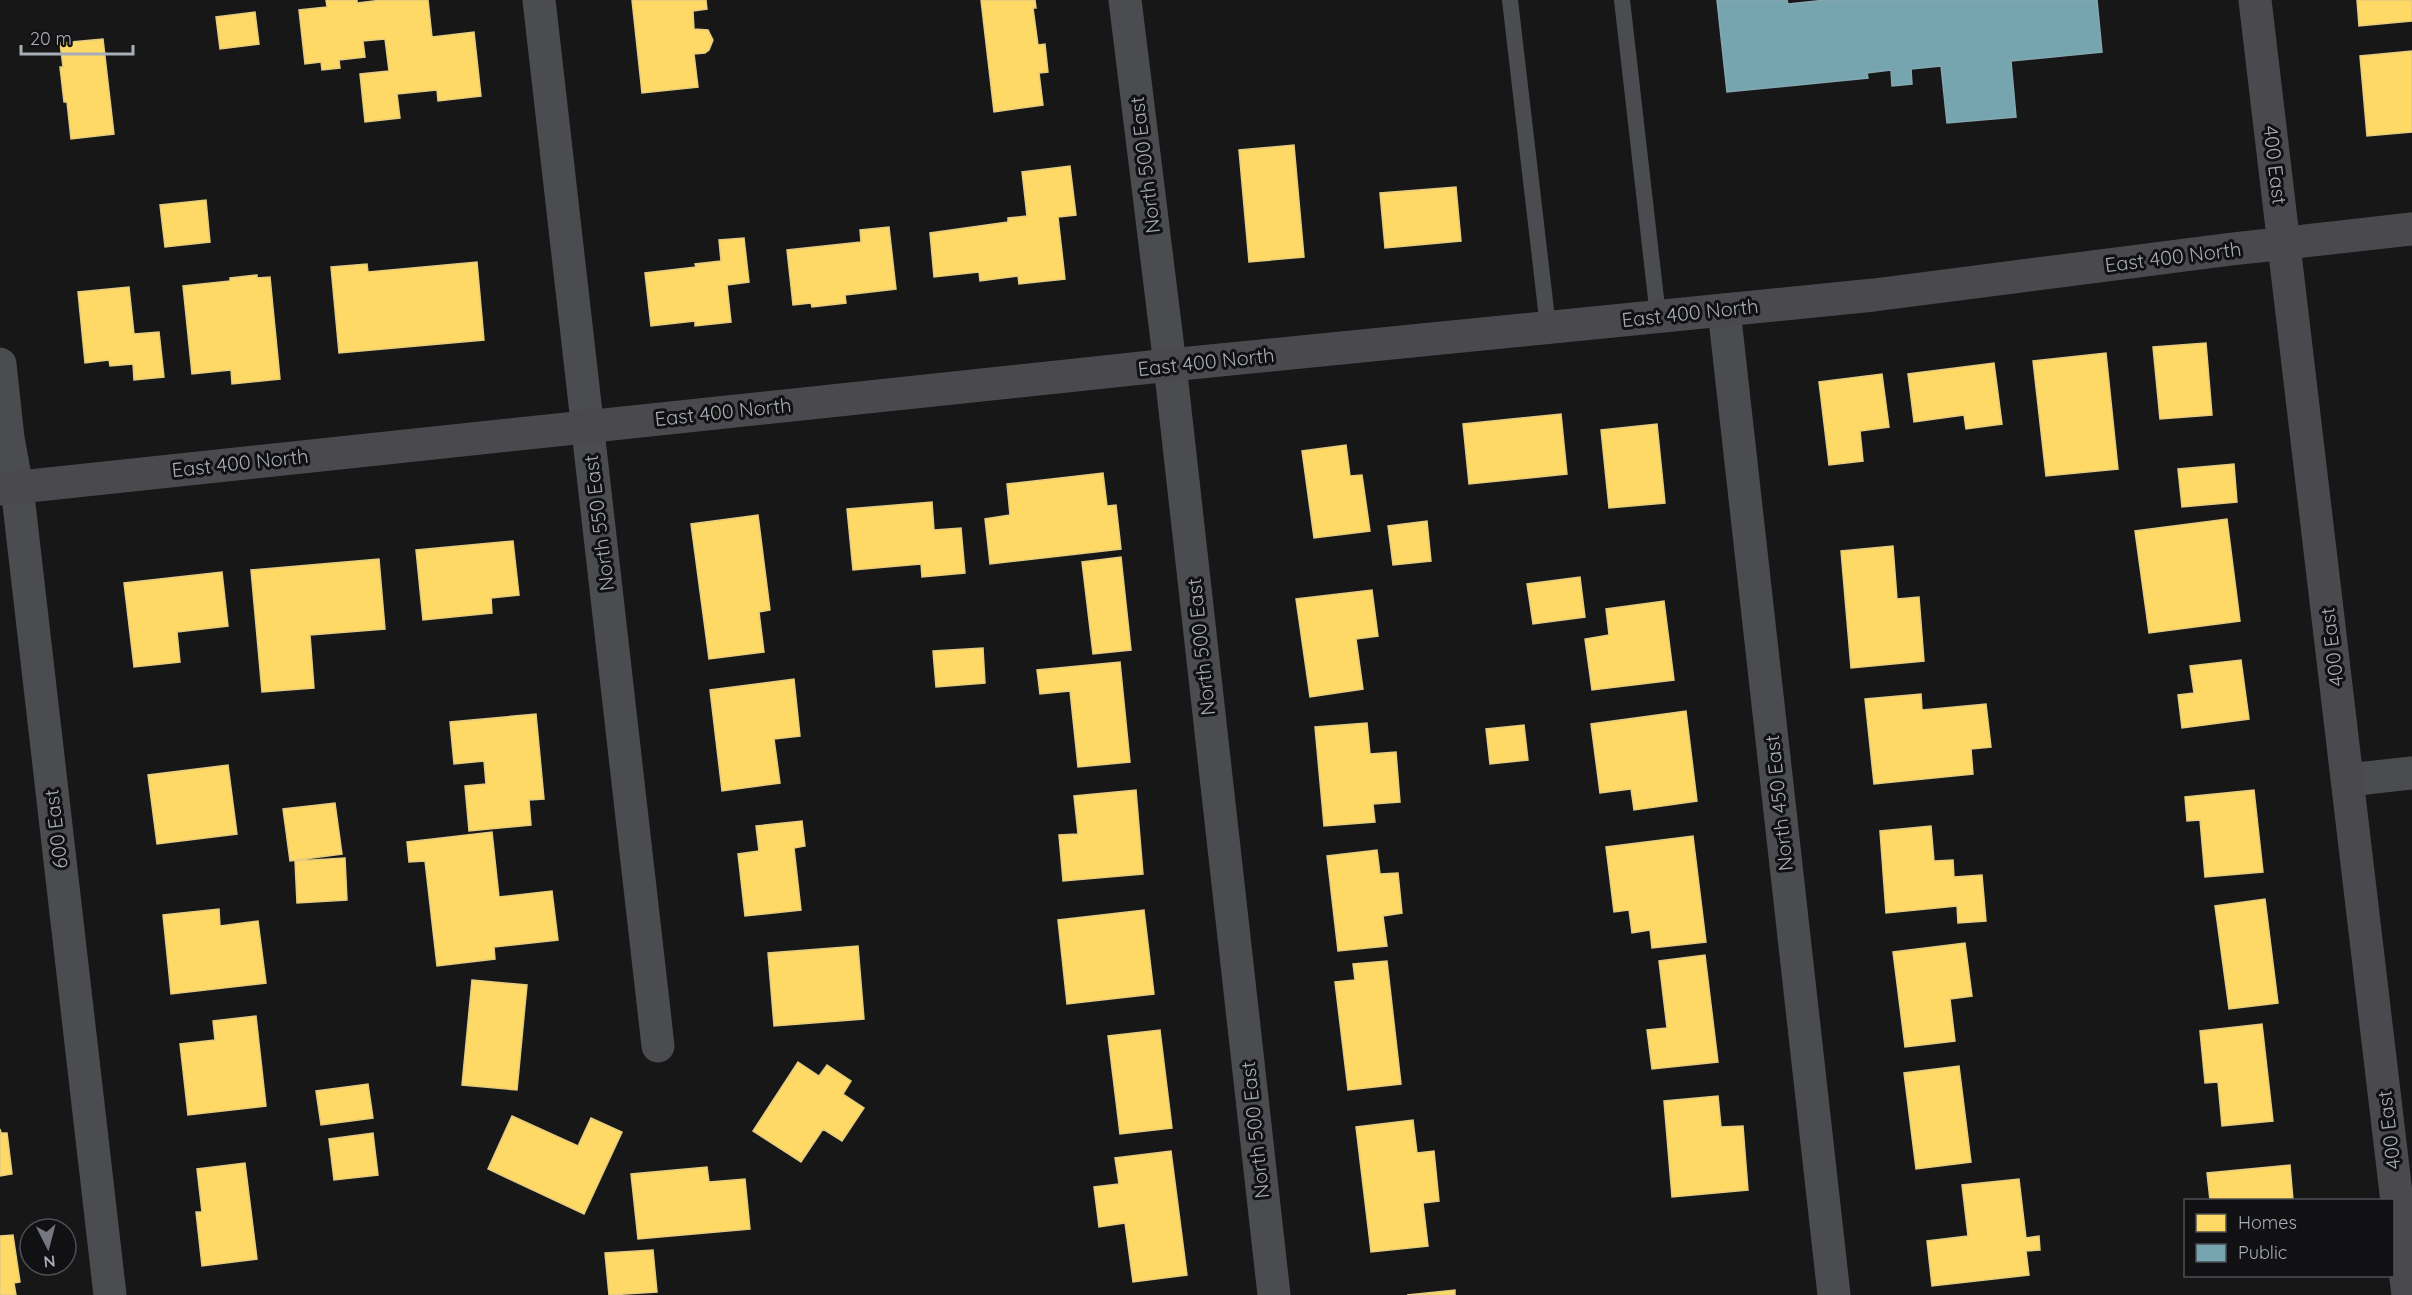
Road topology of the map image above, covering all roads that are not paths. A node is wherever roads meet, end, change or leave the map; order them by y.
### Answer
1 (539, 0) edge
2 (1125, 0) edge
3 (1509, 0) edge
4 (1622, 0) edge
5 (2255, 0) edge
6 (2412, 229) edge
7 (2284, 244) junction
8 (1724, 310) junction
9 (1658, 316) junction
10 (1548, 327) junction
11 (0, 364) edge
12 (1170, 365) junction
13 (588, 426) junction
14 (8, 488) edge
15 (2412, 773) edge
16 (2348, 780) junction
17 (658, 1046) dead end
18 (110, 1295) edge
19 (1274, 1295) edge
20 (1834, 1295) edge
21 (2408, 1295) edge

1 - 13 street, North 550 East
2 - 12 street, North 500 East
3 - 10 lane
4 - 9 lane
5 - 7 main road, 400 East
6 - 7 main road, East 400 North
7 - 8 main road, East 400 North
7 - 16 main road, 400 East
8 - 9 main road, East 400 North
8 - 20 street, North 450 East
9 - 10 main road, East 400 North
10 - 12 main road, East 400 North
11 - 14 street, 600 East
12 - 13 main road, East 400 North
12 - 19 street, North 500 East
13 - 14 main road, East 400 North
13 - 17 street, North 550 East
14 - 18 street, 600 East
15 - 16 street
16 - 21 main road, 400 East

